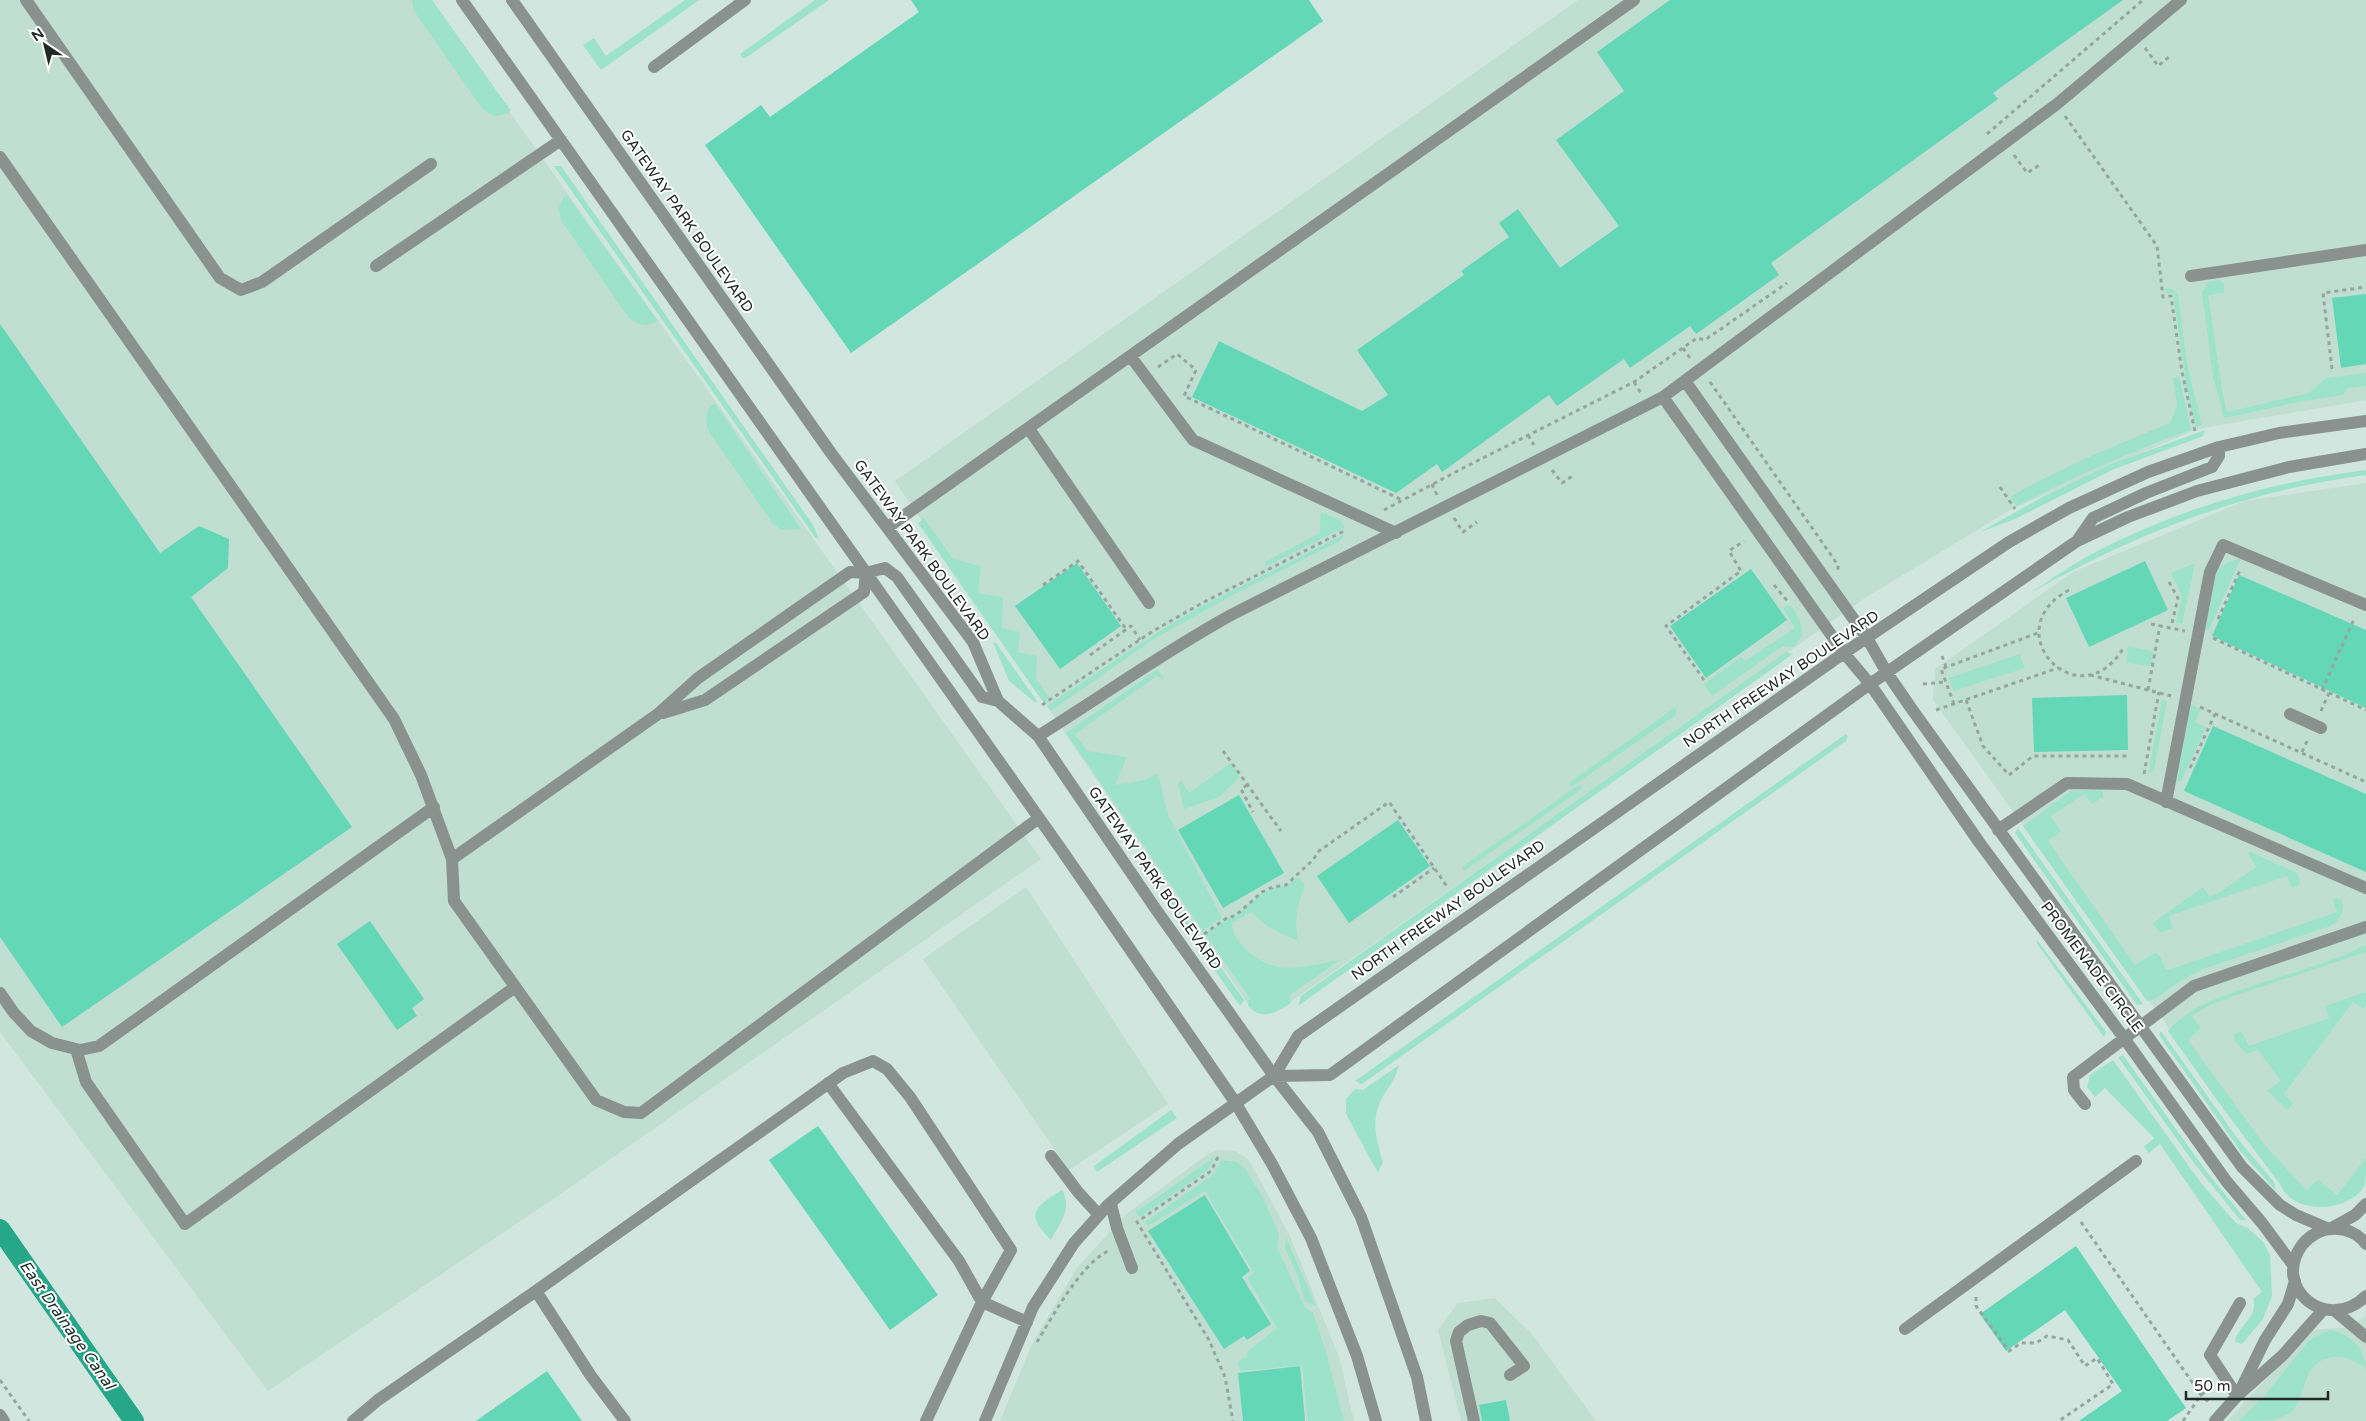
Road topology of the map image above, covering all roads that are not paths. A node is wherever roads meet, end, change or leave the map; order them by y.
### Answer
1 (26, 0) edge
2 (462, 0) edge
3 (512, 0) edge
4 (745, 0) edge
5 (1634, 0) edge
6 (2181, 0) edge
7 (654, 67) dead end
8 (561, 140) junction
9 (0, 157) edge
10 (430, 164) dead end
11 (2366, 250) edge
12 (376, 266) dead end
13 (2190, 276) dead end
14 (1131, 357) junction
15 (1685, 381) junction
16 (1663, 397) junction
17 (2366, 421) edge
18 (1029, 430) junction
19 (2219, 447) junction
20 (2366, 454) edge
21 (888, 527) junction
22 (1396, 533) junction
23 (2077, 541) junction
24 (866, 573) junction
25 (1149, 603) dead end
26 (2363, 611) edge
27 (1867, 638) junction
28 (1844, 653) junction
29 (1887, 673) junction
30 (1870, 684) junction
31 (998, 701) junction
32 (658, 714) junction
33 (2290, 714) dead end
34 (2321, 728) dead end
35 (1038, 736) junction
36 (2166, 802) junction
37 (434, 808) junction
38 (1039, 818) junction
39 (1998, 830) junction
40 (452, 859) junction
41 (2366, 888) edge
42 (2366, 927) edge
43 (515, 987) junction
44 (0, 993) edge
45 (2139, 1027) junction
46 (2124, 1038) junction
47 (76, 1049) junction
48 (1274, 1076) junction
49 (828, 1083) junction
50 (1235, 1102) junction
51 (2085, 1104) dead end
52 (1051, 1156) dead end
53 (2136, 1161) dead end
54 (1111, 1204) junction
55 (2366, 1204) edge
56 (1099, 1215) junction
57 (2330, 1229) junction
58 (2366, 1244) edge
59 (2293, 1265) junction
60 (1132, 1268) dead end
61 (2294, 1281) junction
62 (536, 1291) junction
63 (2366, 1296) edge
64 (982, 1302) junction
65 (2240, 1303) dead end
66 (2329, 1311) junction
67 (1026, 1322) junction
68 (1905, 1329) dead end
69 (2366, 1337) edge
70 (1510, 1375) dead end
71 (2237, 1396) junction
72 (0, 1415) edge
73 (2218, 1417) edge
74 (4, 1421) edge
75 (353, 1421) edge
76 (625, 1421) edge
77 (926, 1421) edge
78 (985, 1421) edge
79 (1376, 1421) edge
80 (1426, 1421) edge
81 (1474, 1421) edge

1 - 10 street
2 - 8 street
3 - 21 street, GATEWAY PARK BOULEVARD
4 - 7 street
5 - 14 street
6 - 15 street
8 - 12 street
8 - 24 street
9 - 37 street
11 - 13 street
14 - 18 street
14 - 22 street
15 - 16 street
15 - 27 street, PROMENADE CIRCLE
16 - 22 street
16 - 28 street, PROMENADE CIRCLE
17 - 19 street, NORTH FREEWAY BOULEVARD
18 - 21 street
18 - 25 street
19 - 23 street
19 - 27 street, NORTH FREEWAY BOULEVARD
20 - 23 street
21 - 31 street, GATEWAY PARK BOULEVARD
22 - 35 street
23 - 29 street
24 - 31 street
24 - 32 street
24 - 32 street
24 - 38 street
26 - 36 street
27 - 28 street, NORTH FREEWAY BOULEVARD
27 - 29 street, PROMENADE CIRCLE
28 - 30 street, PROMENADE CIRCLE
28 - 48 street, NORTH FREEWAY BOULEVARD
29 - 30 street
29 - 39 street, PROMENADE CIRCLE
30 - 46 street, PROMENADE CIRCLE
30 - 48 street
31 - 35 street, GATEWAY PARK BOULEVARD
32 - 40 street
33 - 34 street
35 - 48 street, GATEWAY PARK BOULEVARD
36 - 39 street
36 - 41 street
37 - 40 street
37 - 47 street
38 - 43 street
38 - 50 street
39 - 45 street, PROMENADE CIRCLE
40 - 43 street
42 - 45 street
43 - 47 street
44 - 47 street
45 - 46 street
45 - 57 street, PROMENADE CIRCLE
46 - 51 street
46 - 59 street, PROMENADE CIRCLE
48 - 50 street, NORTH FREEWAY BOULEVARD
48 - 80 street, GATEWAY PARK BOULEVARD
49 - 62 street
49 - 64 street
49 - 64 street
50 - 54 street, NORTH FREEWAY BOULEVARD
50 - 79 street
52 - 56 street
53 - 68 street
54 - 56 street, NORTH FREEWAY BOULEVARD
54 - 60 street
55 - 57 street
56 - 67 street, NORTH FREEWAY BOULEVARD
57 - 58 street, PROMENADE CIRCLE
57 - 59 street
59 - 61 street
61 - 66 street
61 - 71 street
62 - 75 street
62 - 76 street
63 - 66 street
64 - 67 street
64 - 77 street
65 - 71 street
66 - 69 street
66 - 71 street
67 - 78 street, NORTH FREEWAY BOULEVARD
70 - 81 street
71 - 73 street
72 - 74 street

